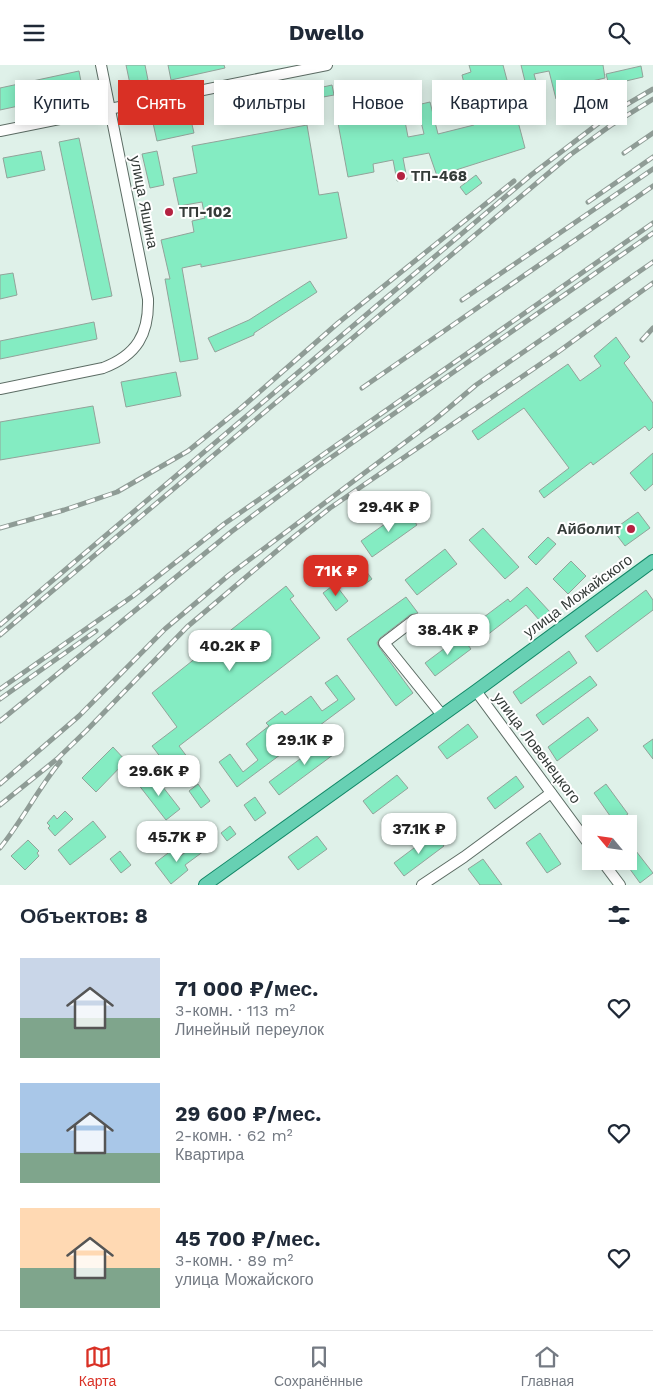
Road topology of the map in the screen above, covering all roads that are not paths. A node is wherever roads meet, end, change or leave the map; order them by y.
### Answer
1 (101, 65) edge
2 (326, 65) edge
3 (110, 109) junction
4 (0, 131) edge
5 (0, 389) edge
6 (653, 561) edge
7 (414, 620) dead end
8 (476, 691) junction
9 (442, 715) junction
10 (551, 793) junction
11 (582, 835) edge
12 (609, 870) edge
13 (206, 885) edge
14 (422, 885) edge
15 (620, 885) edge

1 - 3 street, улица Яшина
2 - 3 street
3 - 4 street
3 - 5 street, улица Яшина
6 - 8 main road, улица Можайского
7 - 9 street
8 - 9 main road, улица Можайского
8 - 10 street, улица Ловенецкого
9 - 13 main road, улица Можайского
10 - 11 street, улица Ловенецкого
10 - 14 street
12 - 15 street

